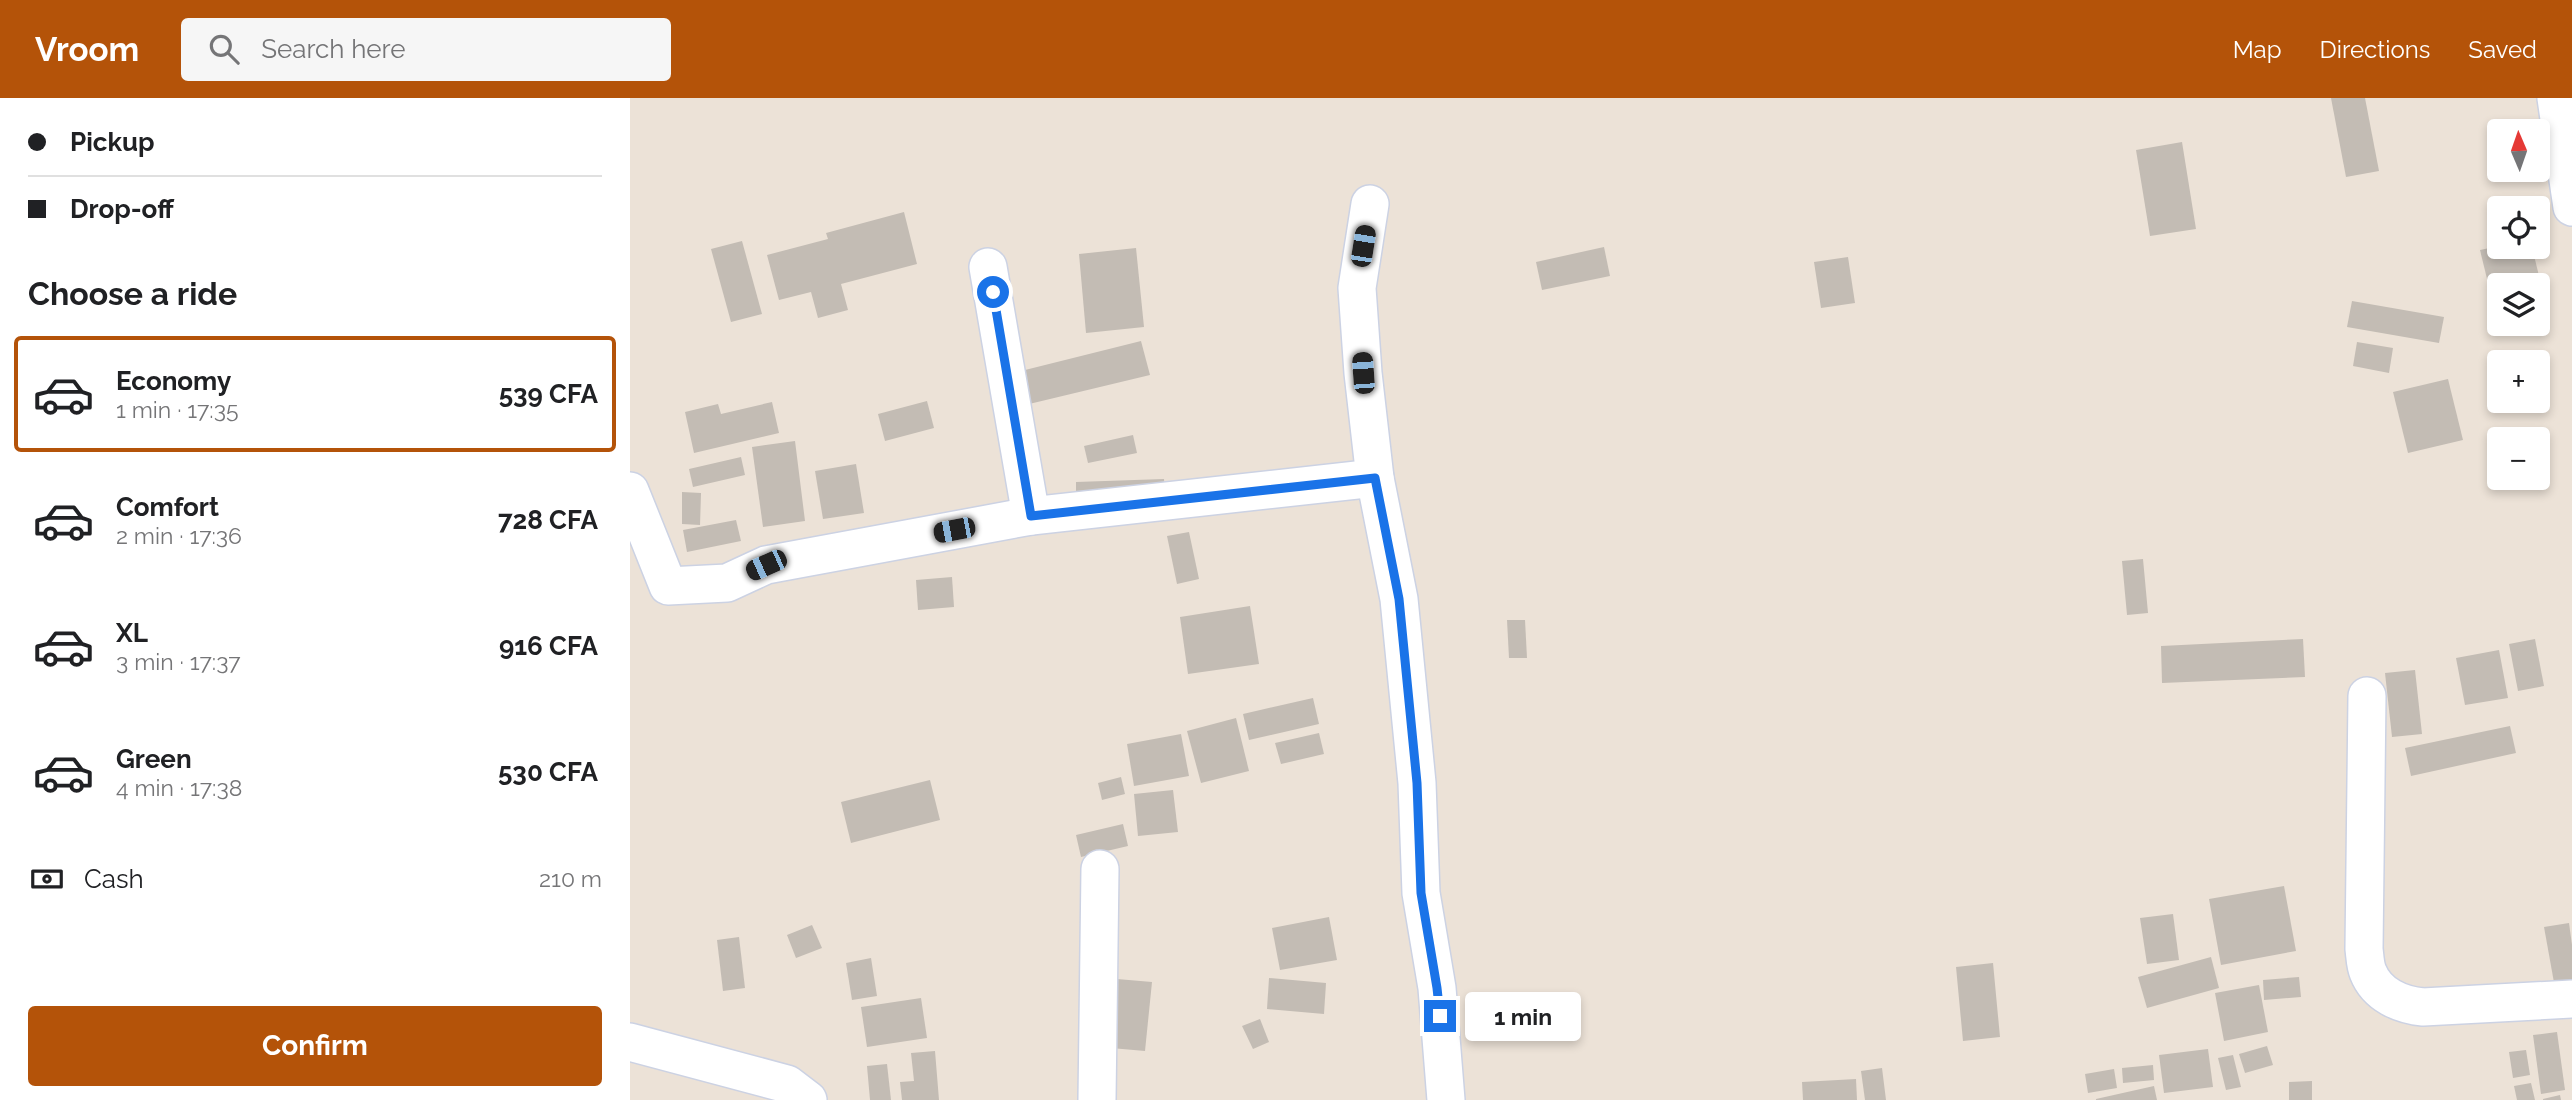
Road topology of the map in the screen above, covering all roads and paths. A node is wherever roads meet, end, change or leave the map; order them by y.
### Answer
1 (2556, 98) edge
2 (1370, 204) dead end
3 (2572, 207) edge
4 (988, 267) dead end
5 (1375, 478) junction
6 (630, 491) edge
7 (1031, 516) junction
8 (2367, 696) dead end
9 (1100, 869) dead end
10 (2572, 999) edge
11 (630, 1042) edge
12 (808, 1100) edge
13 (1097, 1100) edge
14 (1446, 1100) edge

1 - 3 street
2 - 5 street
4 - 7 street
5 - 7 street
5 - 14 street
6 - 7 street
8 - 10 street
9 - 13 street
11 - 12 street

